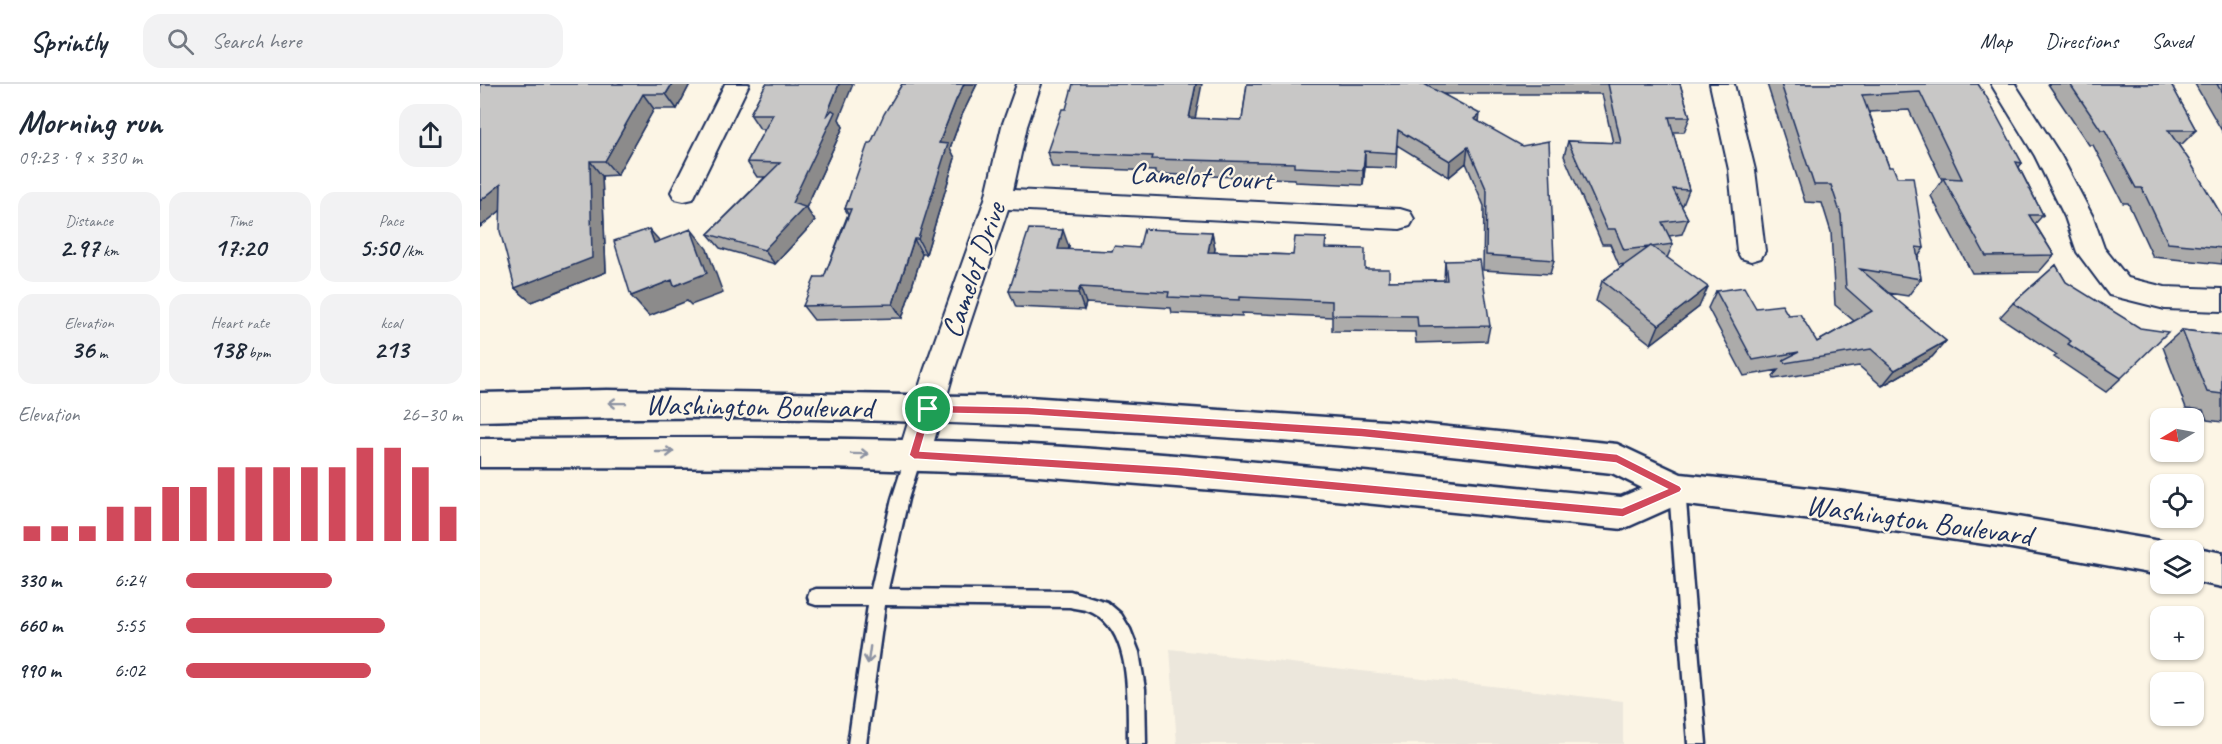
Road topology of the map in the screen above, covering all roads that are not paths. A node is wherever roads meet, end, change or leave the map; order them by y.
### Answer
1 (737, 84) edge
2 (1029, 84) edge
3 (1722, 84) edge
4 (2003, 84) edge
5 (684, 192) dead end
6 (998, 198) junction
7 (1400, 219) dead end
8 (1751, 251) dead end
9 (2222, 300) edge
10 (480, 407) edge
11 (928, 409) junction
12 (480, 453) edge
13 (914, 455) junction
14 (1677, 489) junction
15 (2150, 556) edge
16 (2204, 566) edge
17 (2222, 570) edge
18 (816, 597) dead end
19 (878, 597) junction
20 (857, 744) edge
21 (1137, 744) edge
22 (1697, 744) edge

1 - 5 street
2 - 6 street, Camelot Drive
3 - 8 street
4 - 9 street
6 - 7 street, Camelot Court
6 - 11 street, Camelot Drive
11 -> 10 main road, Washington Boulevard
11 - 13 street, Camelot Drive
11 - 14 main road, Washington Boulevard
12 -> 13 main road, Washington Boulevard
13 - 14 main road, Washington Boulevard
13 - 19 lane
14 - 15 main road, Washington Boulevard
14 - 22 lane
16 - 17 main road
18 - 19 lane
19 -> 20 lane
19 - 21 lane

